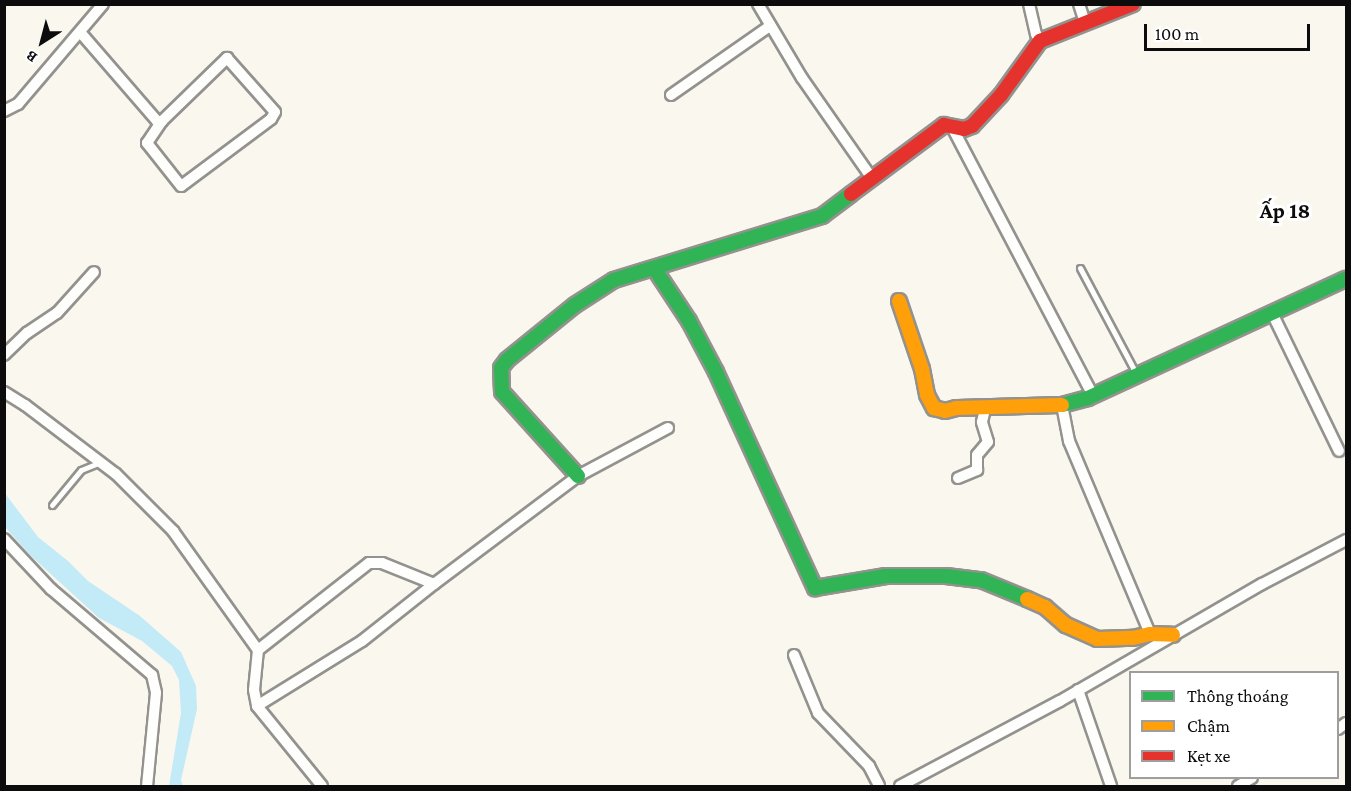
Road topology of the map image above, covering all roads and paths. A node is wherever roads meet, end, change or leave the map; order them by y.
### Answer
1 (103, 4) edge
2 (758, 4) edge
3 (1029, 4) edge
4 (1080, 4) edge
5 (1133, 4) edge
6 (1085, 23) junction
7 (770, 26) junction
8 (80, 32) junction
9 (1040, 41) junction
10 (671, 95) dead end
11 (4, 111) edge
12 (162, 121) junction
13 (952, 127) junction
14 (872, 177) junction
15 (654, 268) junction
16 (1080, 268) dead end
17 (93, 272) dead end
18 (1347, 279) edge
19 (899, 301) dead end
20 (1273, 315) junction
21 (4, 355) edge
22 (1137, 376) junction
23 (4, 392) edge
24 (1093, 396) junction
25 (1062, 405) junction
26 (985, 409) junction
27 (668, 428) dead end
28 (1339, 452) dead end
29 (101, 462) junction
30 (578, 476) junction
31 (958, 478) dead end
32 (52, 505) dead end
33 (4, 539) edge
34 (1347, 540) edge
35 (434, 584) junction
36 (1150, 634) junction
37 (1173, 635) junction
38 (258, 650) junction
39 (794, 655) dead end
40 (1078, 690) junction
41 (257, 706) junction
42 (147, 786) edge
43 (322, 786) edge
44 (879, 786) edge
45 (900, 786) edge
46 (1111, 786) edge

1 - 8 street
2 - 7 street
3 - 9 street
4 - 6 street
5 - 6 street
6 - 9 street
7 - 10 street
7 - 14 street
8 - 11 street
8 - 12 street
9 - 13 street
12 - 12 street
13 - 14 street
13 - 24 street
14 - 15 street
15 - 30 street
15 - 36 street
16 - 22 lane
17 - 21 street
18 - 20 street
19 - 26 street
20 - 22 street
20 - 28 street
22 - 24 street
23 - 29 street
24 - 25 street
25 - 26 street
25 - 36 street
26 - 31 street
27 - 30 street
29 - 32 lane
29 - 38 street
30 - 35 street
33 - 42 street
34 - 37 street
35 - 38 street
35 - 41 street
36 - 37 street
37 - 40 street
38 - 41 street
39 - 44 street
40 - 45 street
40 - 46 street
41 - 43 street

